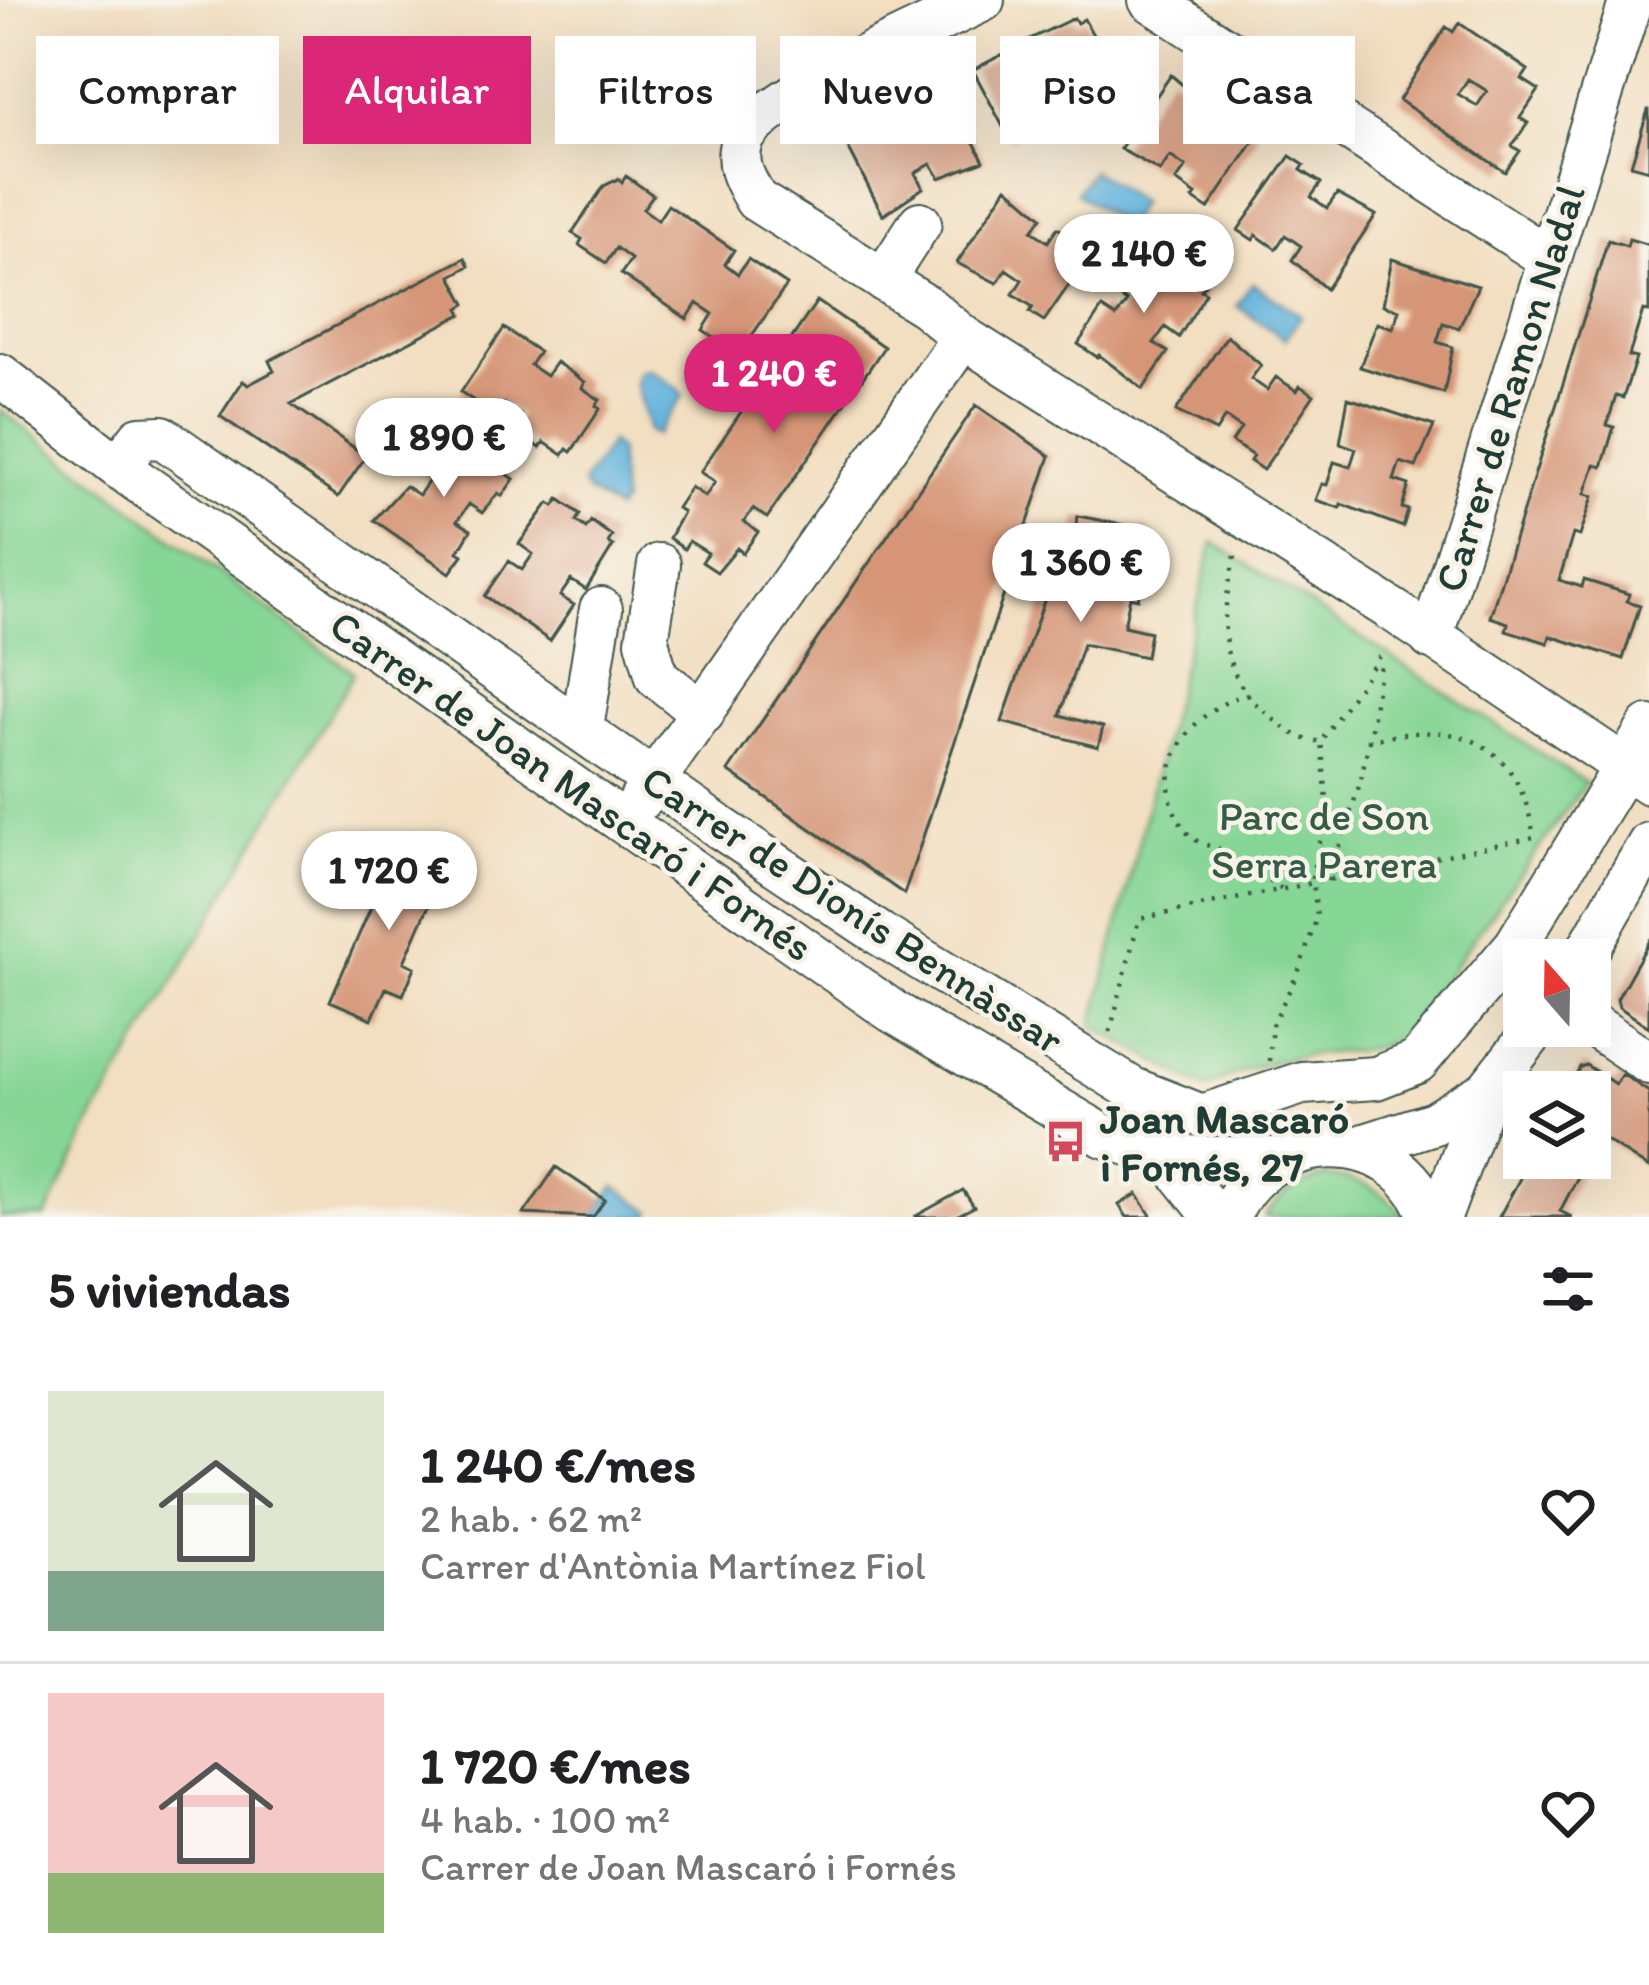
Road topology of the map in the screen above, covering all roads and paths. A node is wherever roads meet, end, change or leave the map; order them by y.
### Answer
1 (983, 0) edge
2 (1150, 0) edge
3 (1631, 0) edge
4 (920, 223) dead end
5 (1550, 259) junction
6 (883, 280) junction
7 (963, 337) junction
8 (0, 375) edge
9 (118, 467) junction
10 (1235, 556) dead end
11 (659, 565) dead end
12 (601, 609) dead end
13 (1431, 638) junction
14 (1248, 694) junction
15 (703, 713) junction
16 (1649, 727) edge
17 (582, 728) junction
18 (1321, 741) junction
19 (1369, 741) junction
20 (1636, 776) edge
21 (656, 780) junction
22 (622, 824) junction
23 (1649, 844) edge
24 (1328, 881) junction
25 (1313, 885) junction
26 (1285, 890) junction
27 (1594, 939) edge
28 (1110, 1035) dead end
29 (1611, 1037) edge
30 (1522, 1047) edge
31 (1268, 1054) dead end
32 (1649, 1063) edge
33 (1487, 1091) junction
34 (1356, 1148) junction
35 (1167, 1157) junction
36 (1277, 1159) junction
37 (1215, 1217) edge
38 (1229, 1217) edge
39 (1430, 1217) edge
40 (1440, 1217) edge

1 - 6 street
2 - 5 street
3 - 5 street, Carrer de Ramon Nadal
4 - 6 street
5 - 13 street, Carrer de Ramon Nadal
6 - 7 street
7 - 13 street
7 - 15 street
8 - 9 street, Carrer de Joan Mascaró i Fornés
9 - 17 street, Carrer de Dionís Bennàssar
9 - 22 street, Carrer de Joan Mascaró i Fornés
10 - 14 path
11 - 15 street
12 - 17 street
13 - 20 street
14 - 18 path
14 - 26 path
15 - 21 street
16 - 20 street, Carrer de Dionís Bennàssar
17 - 21 street, Carrer de Dionís Bennàssar
18 - 19 path
18 - 25 path
19 - 24 path
19 - 24 path
20 - 21 street, Carrer de Dionís Bennàssar
21 - 22 street
22 - 35 street, Carrer de Joan Mascaró i Fornés
23 - 27 street
24 - 25 path
25 - 26 path
25 - 31 path
26 - 28 path
29 - 32 street
30 - 33 street
33 - 34 street, Carrer de Joan Mascaró i Fornés
33 - 40 street
34 - 36 street, Carrer de Joan Mascaró i Fornés
34 - 39 street
35 - 36 street, Carrer de Joan Mascaró i Fornés
35 - 37 street
36 - 38 street

